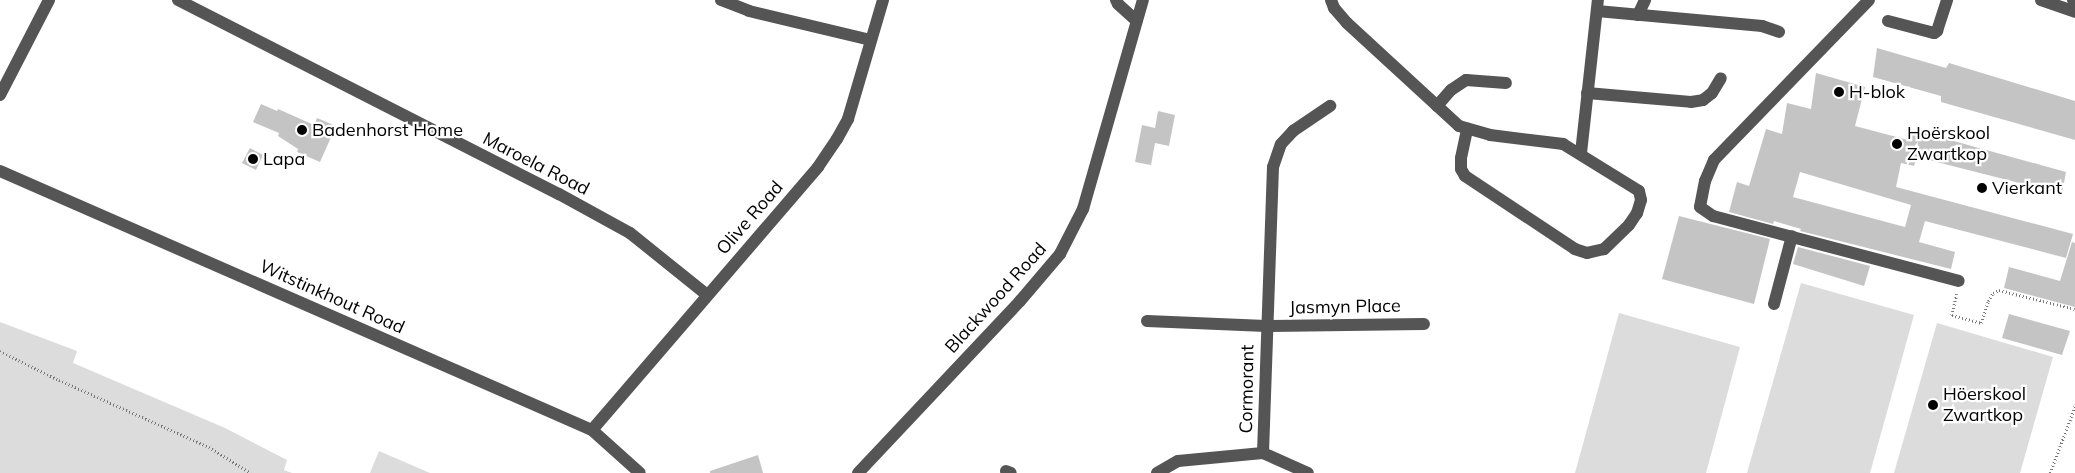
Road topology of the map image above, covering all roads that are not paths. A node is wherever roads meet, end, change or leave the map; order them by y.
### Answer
1 (49, 0) edge
2 (178, 0) edge
3 (721, 0) edge
4 (883, 0) edge
5 (1116, 0) edge
6 (1142, 0) edge
7 (1331, 0) edge
8 (1645, 0) edge
9 (1869, 0) edge
10 (1947, 0) edge
11 (2041, 0) edge
12 (1597, 5) edge
13 (2075, 12) edge
14 (1638, 15) junction
15 (1137, 21) junction
16 (1888, 21) dead end
17 (1779, 32) dead end
18 (871, 40) junction
19 (1721, 78) dead end
20 (1506, 83) dead end
21 (1588, 93) junction
22 (0, 95) edge
23 (1330, 106) dead end
24 (1438, 106) junction
25 (1467, 129) junction
26 (1581, 153) junction
27 (0, 171) edge
28 (1792, 236) junction
29 (1959, 281) road end
30 (707, 295) junction
31 (1774, 304) dead end
32 (1147, 320) dead end
33 (1424, 324) dead end
34 (1266, 326) junction
35 (592, 430) junction
36 (1263, 453) junction
37 (640, 473) edge
38 (858, 473) edge
39 (1157, 473) edge
40 (1308, 473) edge

1 - 22 street
2 - 30 street, Maroela Road
3 - 18 street
4 - 18 street, Olive Road
5 - 15 street
6 - 15 street, Blackwood Road
7 - 24 street
8 - 14 street
9 - 28 street
10 - 16 street
11 - 13 street
12 - 14 street
12 - 21 street
14 - 17 street
15 - 38 street, Blackwood Road
18 - 30 street, Olive Road
19 - 21 street
20 - 24 street
21 - 26 street
23 - 34 street, Cormorant
24 - 25 street
25 - 26 street
25 - 26 street
27 - 35 street, Witstinkhout Road
28 - 29 street
28 - 31 street
30 - 35 street, Olive Road
32 - 34 street, Jasmyn Place
33 - 34 street, Jasmyn Place
34 - 36 street, Cormorant
35 - 37 street, Witstinkhout Road
36 - 39 street
36 - 40 street

